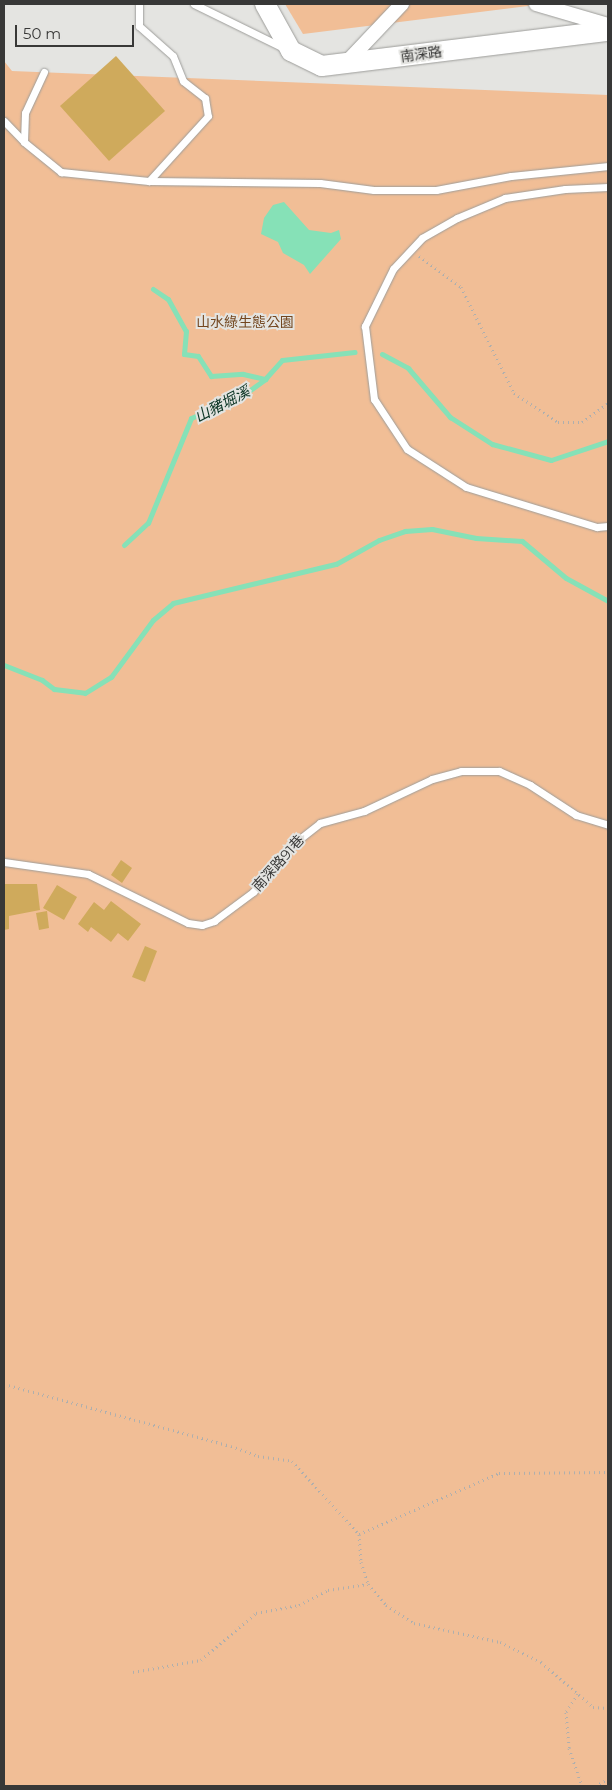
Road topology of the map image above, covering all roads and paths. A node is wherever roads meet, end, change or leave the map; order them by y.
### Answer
1 (139, 4) edge
2 (194, 4) edge
3 (265, 4) edge
4 (402, 4) edge
5 (536, 4) edge
6 (608, 25) edge
7 (608, 31) edge
8 (291, 51) junction
9 (344, 64) junction
10 (44, 72) dead end
11 (4, 121) edge
12 (24, 142) junction
13 (608, 166) edge
14 (149, 181) junction
15 (608, 187) edge
16 (411, 250) junction
17 (608, 403) edge
18 (608, 526) edge
19 (608, 825) edge
20 (4, 862) edge
21 (4, 1384) edge
22 (608, 1472) edge
23 (359, 1534) junction
24 (368, 1584) junction
25 (134, 1672) dead end
26 (578, 1694) junction
27 (608, 1708) edge
28 (608, 1779) edge
29 (582, 1786) edge
30 (595, 1786) edge

1 - 14 lane
2 - 8 lane
3 - 8 main road
4 - 9 street
5 - 6 street
7 - 9 main road, 南深路
8 - 9 main road, 南深路
10 - 12 lane
11 - 12 lane
12 - 14 lane
13 - 14 lane
15 - 16 lane
16 - 17 path
16 - 18 lane
19 - 20 lane, 南深路91巷
21 - 23 path
22 - 23 path
23 - 24 path
24 - 25 path
24 - 26 path
26 - 27 path
26 - 29 path
28 - 30 path

